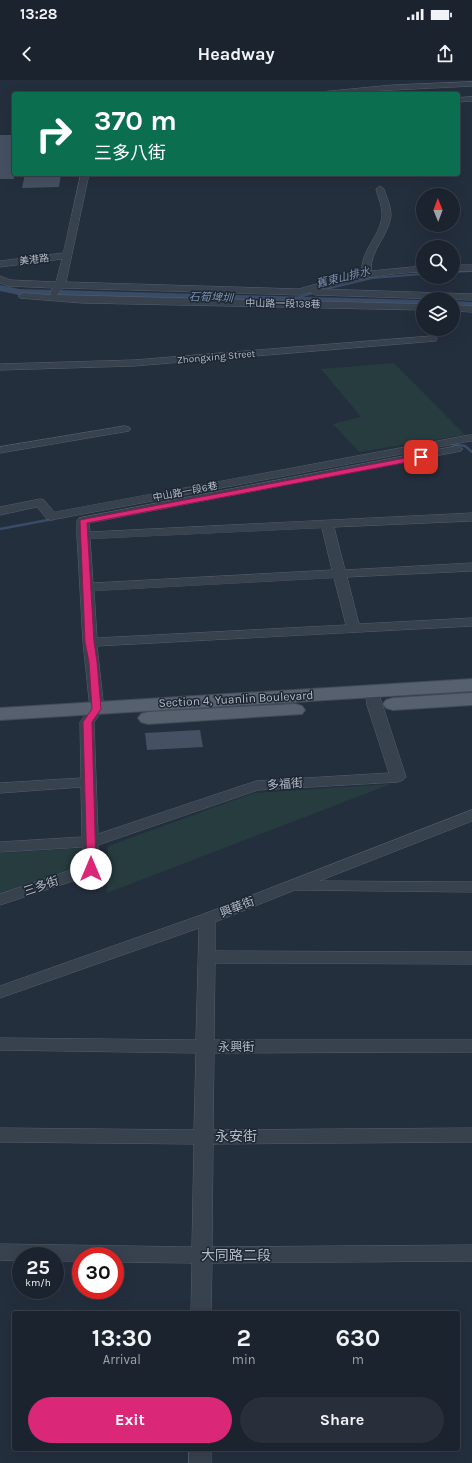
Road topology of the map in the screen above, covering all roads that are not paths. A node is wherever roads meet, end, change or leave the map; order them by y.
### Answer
1 (472, 84) edge
2 (341, 92) edge
3 (472, 99) edge
4 (460, 100) edge
5 (85, 176) edge
6 (380, 189) dead end
7 (68, 255) junction
8 (0, 264) edge
9 (460, 268) edge
10 (472, 268) edge
11 (416, 270) edge
12 (367, 275) junction
13 (0, 279) edge
14 (60, 285) junction
15 (300, 292) junction
16 (23, 296) dead end
17 (472, 297) edge
18 (52, 299) junction
19 (416, 307) edge
20 (460, 308) edge
21 (472, 309) edge
22 (432, 339) dead end
23 (0, 367) edge
24 (125, 429) dead end
25 (470, 438) dead end
26 (457, 449) dead end
27 (0, 450) edge
28 (0, 511) edge
29 (472, 517) edge
30 (327, 525) junction
31 (83, 536) junction
32 (472, 567) edge
33 (339, 574) junction
34 (88, 587) junction
35 (472, 622) edge
36 (352, 628) junction
37 (90, 642) junction
38 (472, 685) edge
39 (373, 698) junction
40 (472, 699) edge
41 (0, 714) edge
42 (92, 715) junction
43 (0, 728) edge
44 (88, 782) junction
45 (0, 788) edge
46 (472, 815) edge
47 (91, 842) junction
48 (0, 847) edge
49 (330, 871) junction
50 (291, 886) junction
51 (342, 886) junction
52 (472, 886) edge
53 (0, 900) edge
54 (207, 919) junction
55 (206, 957) junction
56 (472, 958) edge
57 (0, 992) edge
58 (0, 1044) edge
59 (472, 1046) edge
60 (205, 1047) junction
61 (0, 1135) edge
62 (472, 1135) edge
63 (204, 1137) junction
64 (0, 1252) edge
65 (472, 1253) edge
66 (202, 1255) junction
67 (201, 1311) edge
68 (200, 1451) edge
69 (200, 1463) edge

1 - 2 street
3 - 4 street
5 - 7 street
6 - 12 street
7 - 8 street, 美港路
7 - 14 street
9 - 10 street
11 - 12 street
12 - 15 street
13 - 14 street
14 - 15 street
14 - 18 street
15 - 17 street
16 - 18 street, 中山路一段138巷
18 - 19 street, 中山路一段138巷
20 - 21 street
22 - 23 street, Zhongxing Street
24 - 27 street
25 - 28 street, 中山路一段6巷
26 - 31 street, 三多街
29 - 30 street
30 - 31 street
30 - 33 street
31 - 34 street, 三多街
32 - 33 street
33 - 34 street
33 - 36 street
34 - 37 street, 三多街
35 - 36 street
36 - 37 street
37 - 42 street, 三多街
38 - 39 main road, Section 4, Yuanlin Boulevard
39 - 40 main road, Section 4, Yuanlin Boulevard
39 - 42 main road, Section 4, Yuanlin Boulevard
39 - 47 street, 多福街
41 - 42 main road, Section 4, Yuanlin Boulevard
42 - 43 main road, Section 4, Yuanlin Boulevard
42 - 44 street, 三多街
44 - 45 street
44 - 47 street, 三多街
46 - 49 street, 興華街
47 - 48 street
47 - 53 street, 三多街
49 - 50 street, 興華街
49 - 51 street
50 - 51 street
50 - 54 street, 興華街
51 - 52 street
54 - 55 street
54 - 57 street, 興華街
55 - 56 street
55 - 60 street
58 - 60 street, 永興街
59 - 60 street, 永興街
60 - 63 street
61 - 63 street, 永安街
62 - 63 street, 永安街
63 - 66 street
64 - 66 street, 大同路二段
65 - 66 street, 大同路二段
66 - 67 street
68 - 69 street

